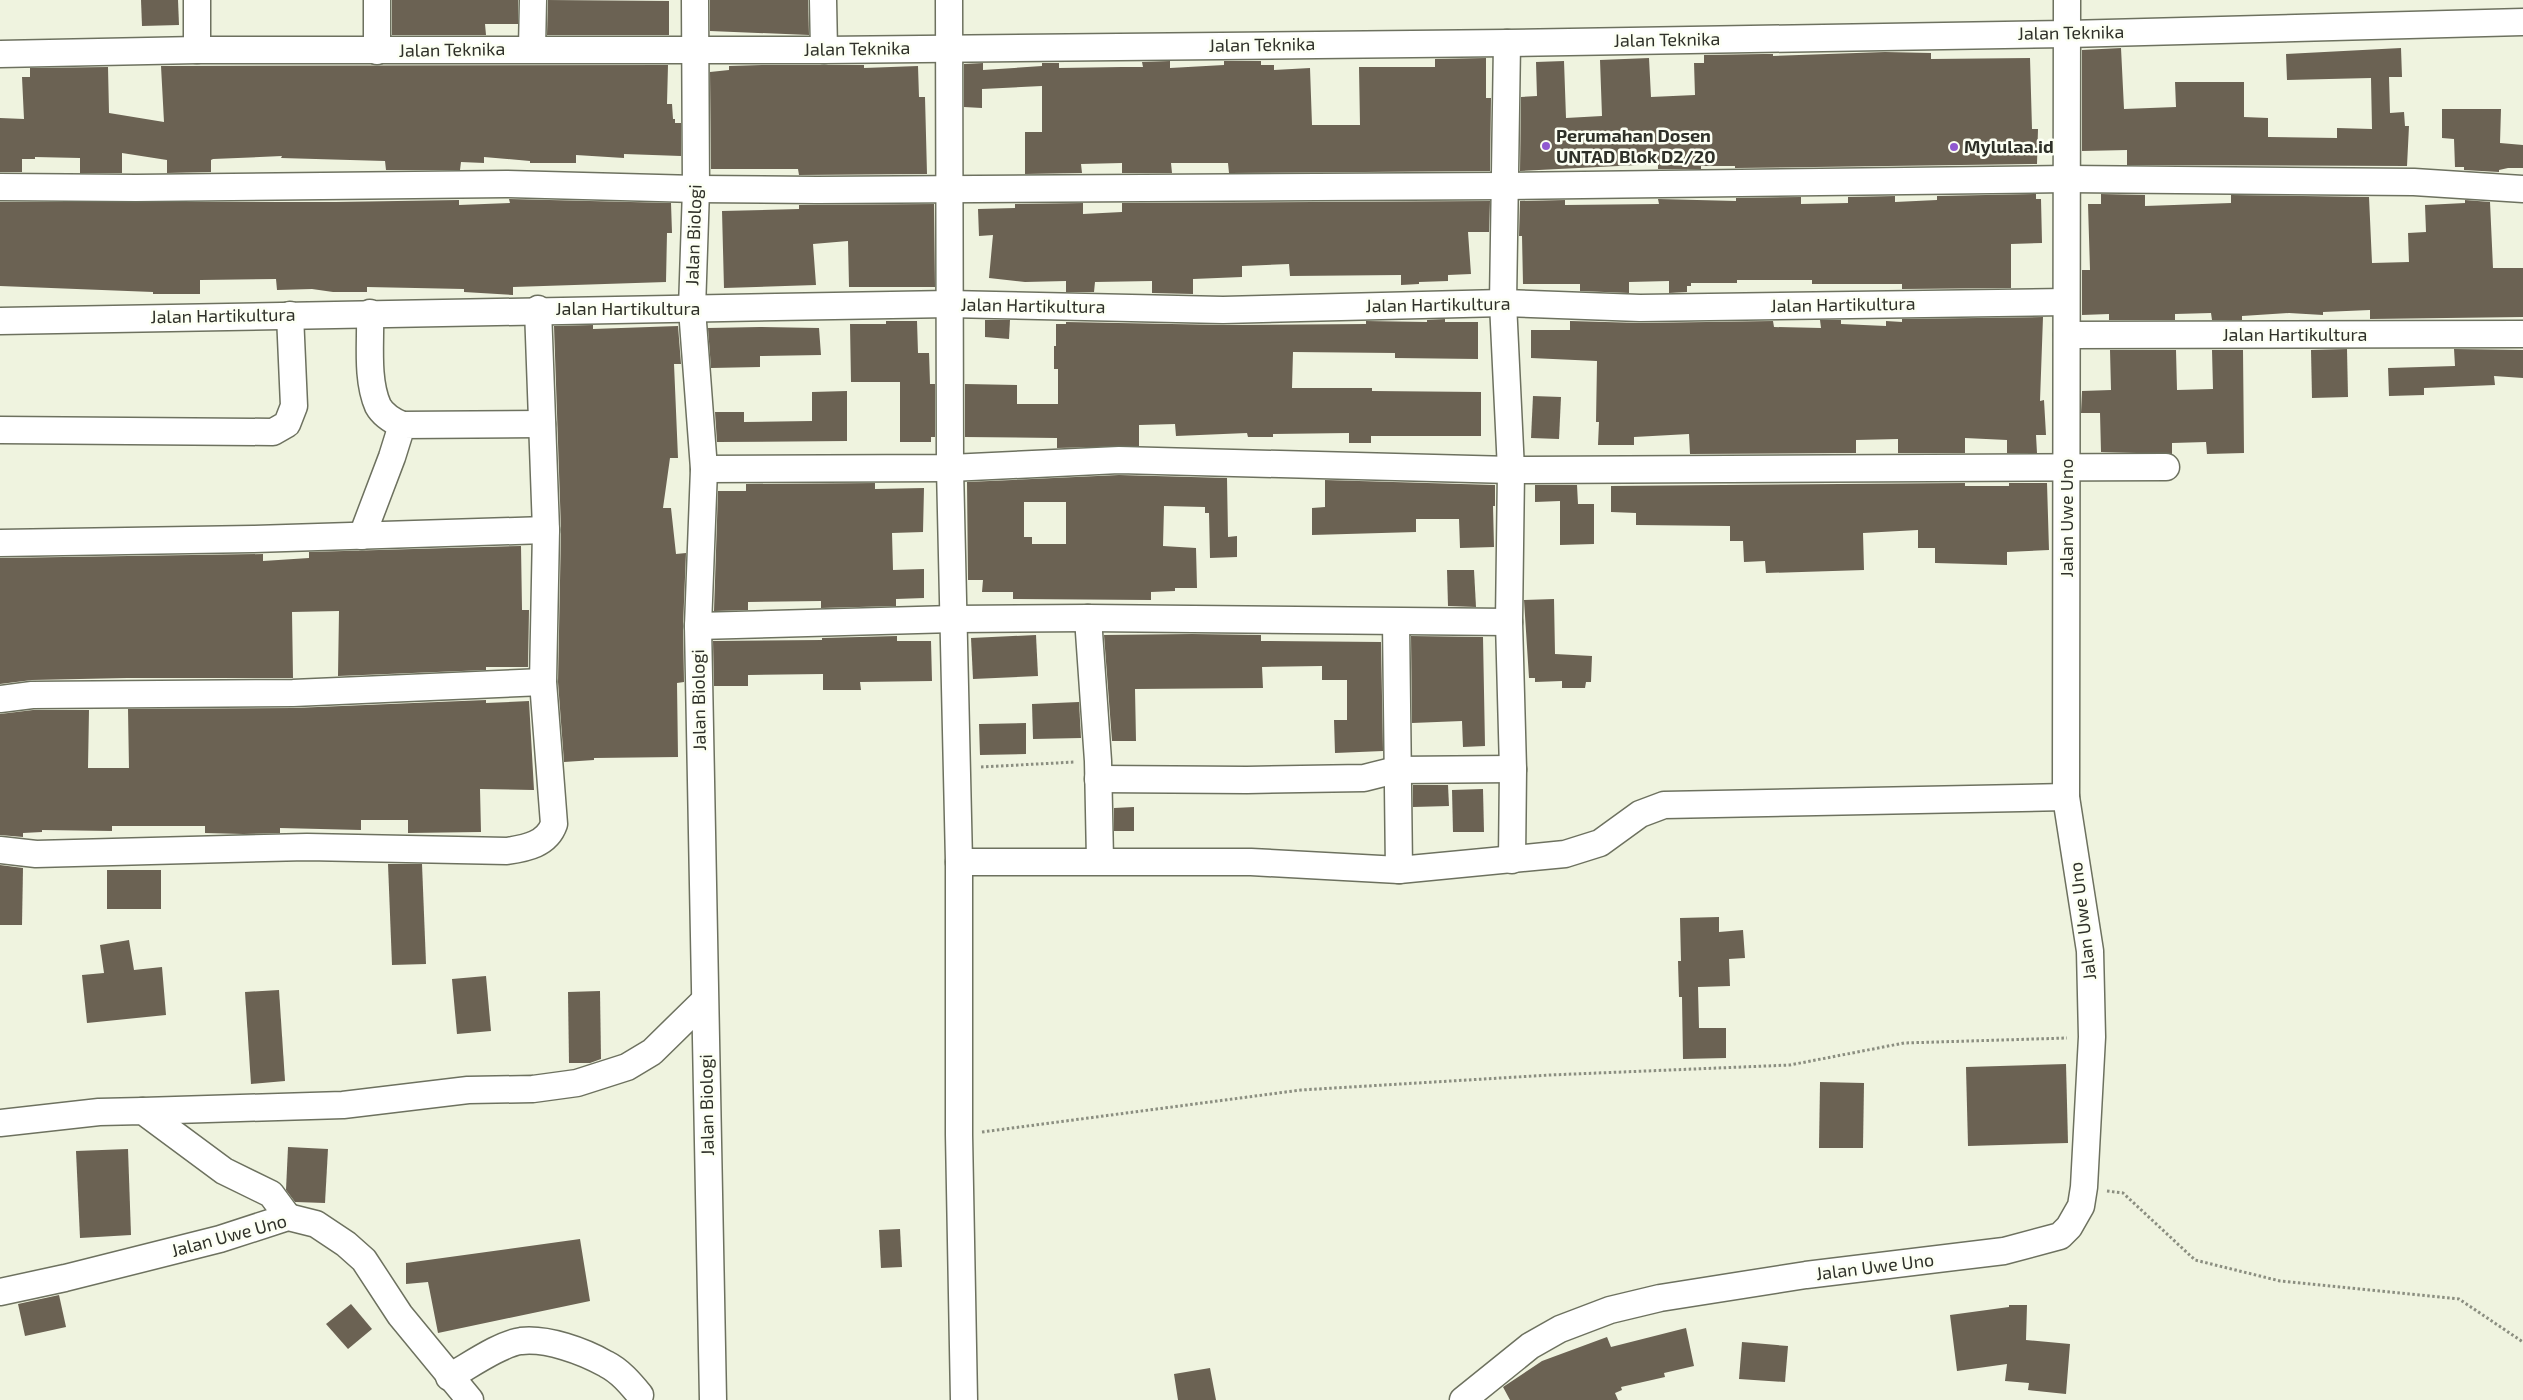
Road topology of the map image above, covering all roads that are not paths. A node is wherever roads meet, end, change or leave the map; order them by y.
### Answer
1 (197, 0) edge
2 (377, 0) edge
3 (533, 0) edge
4 (695, 0) edge
5 (823, 0) edge
6 (949, 0) edge
7 (2067, 0) edge
8 (2523, 22) edge
9 (2068, 34) junction
10 (1508, 43) junction
11 (532, 48) junction
12 (949, 48) junction
13 (197, 50) junction
14 (694, 50) junction
15 (824, 50) junction
16 (377, 51) junction
17 (0, 54) edge
18 (2067, 179) junction
19 (1504, 186) junction
20 (0, 187) edge
21 (949, 188) junction
22 (696, 189) junction
23 (2523, 189) edge
24 (2066, 302) junction
25 (1503, 303) junction
26 (948, 304) junction
27 (538, 309) junction
28 (692, 309) junction
29 (370, 313) junction
30 (290, 315) junction
31 (0, 321) edge
32 (2523, 334) edge
33 (2067, 335) junction
34 (542, 424) junction
35 (402, 425) junction
36 (0, 430) edge
37 (2068, 467) junction
38 (2166, 467) dead end
39 (950, 468) junction
40 (704, 469) junction
41 (1511, 470) junction
42 (546, 530) junction
43 (362, 536) junction
44 (0, 543) edge
45 (1088, 618) junction
46 (954, 619) junction
47 (1396, 622) junction
48 (1509, 622) junction
49 (698, 626) junction
50 (543, 682) junction
51 (0, 699) edge
52 (1513, 769) junction
53 (1098, 770) junction
54 (1396, 770) junction
55 (2066, 797) junction
56 (0, 850) edge
57 (1100, 860) junction
58 (1512, 860) junction
59 (959, 862) junction
60 (1399, 870) junction
61 (704, 1002) junction
62 (143, 1112) junction
63 (0, 1123) edge
64 (288, 1217) junction
65 (0, 1292) edge
66 (449, 1377) junction
67 (640, 1395) dead end
68 (470, 1400) edge
69 (713, 1400) edge
70 (964, 1400) edge
71 (1463, 1400) edge

1 - 13 street
2 - 16 street
3 - 11 street
4 - 14 street, Jalan Biologi
5 - 15 street
6 - 12 street
7 - 9 street, Jalan Uwe Uno
8 - 9 street, Jalan Teknika
9 - 10 street, Jalan Teknika
9 - 18 street, Jalan Uwe Uno
10 - 12 street, Jalan Teknika
10 - 19 street
11 - 14 street, Jalan Teknika
11 - 16 street, Jalan Teknika
12 - 15 street, Jalan Teknika
12 - 21 street
13 - 16 street, Jalan Teknika
13 - 17 street, Jalan Teknika
14 - 15 street, Jalan Teknika
14 - 22 street, Jalan Biologi
18 - 19 street
18 - 23 street
18 - 24 street, Jalan Uwe Uno
19 - 21 street
19 - 25 street
20 - 22 street
21 - 22 street
21 - 26 street
22 - 28 street, Jalan Biologi
24 - 25 street, Jalan Hartikultura
24 - 33 street, Jalan Uwe Uno
25 - 26 street, Jalan Hartikultura
25 - 41 street
26 - 28 street, Jalan Hartikultura
26 - 39 street
27 - 28 street, Jalan Hartikultura
27 - 29 street, Jalan Hartikultura
27 - 34 street
28 - 40 street, Jalan Biologi
29 - 30 street, Jalan Hartikultura
29 - 35 street
30 - 31 street, Jalan Hartikultura
30 - 36 street
32 - 33 street, Jalan Hartikultura
33 - 37 street, Jalan Uwe Uno
34 - 35 street
34 - 42 street
35 - 43 street
37 - 38 street
37 - 41 street
37 - 55 street, Jalan Uwe Uno
39 - 40 street
39 - 41 street
39 - 46 street
40 - 49 street, Jalan Biologi
41 - 48 street
42 - 43 street
42 - 50 street
43 - 44 street
45 - 46 street
45 - 47 street
45 - 53 street
46 - 49 street
46 - 59 street
47 - 48 street
47 - 54 street
48 - 52 street
49 - 61 street, Jalan Biologi
50 - 51 street
50 - 56 street
52 - 54 street
52 - 58 street
53 - 54 street
53 - 57 street
54 - 60 street
55 - 58 street
55 - 71 street, Jalan Uwe Uno
57 - 59 street
57 - 60 street
58 - 60 street
59 - 70 street
61 - 62 street
61 - 69 street, Jalan Biologi
62 - 63 street
62 - 64 street
64 - 65 street, Jalan Uwe Uno
64 - 66 street, Jalan Uwe Uno
66 - 67 street
66 - 68 street, Jalan Uwe Uno

